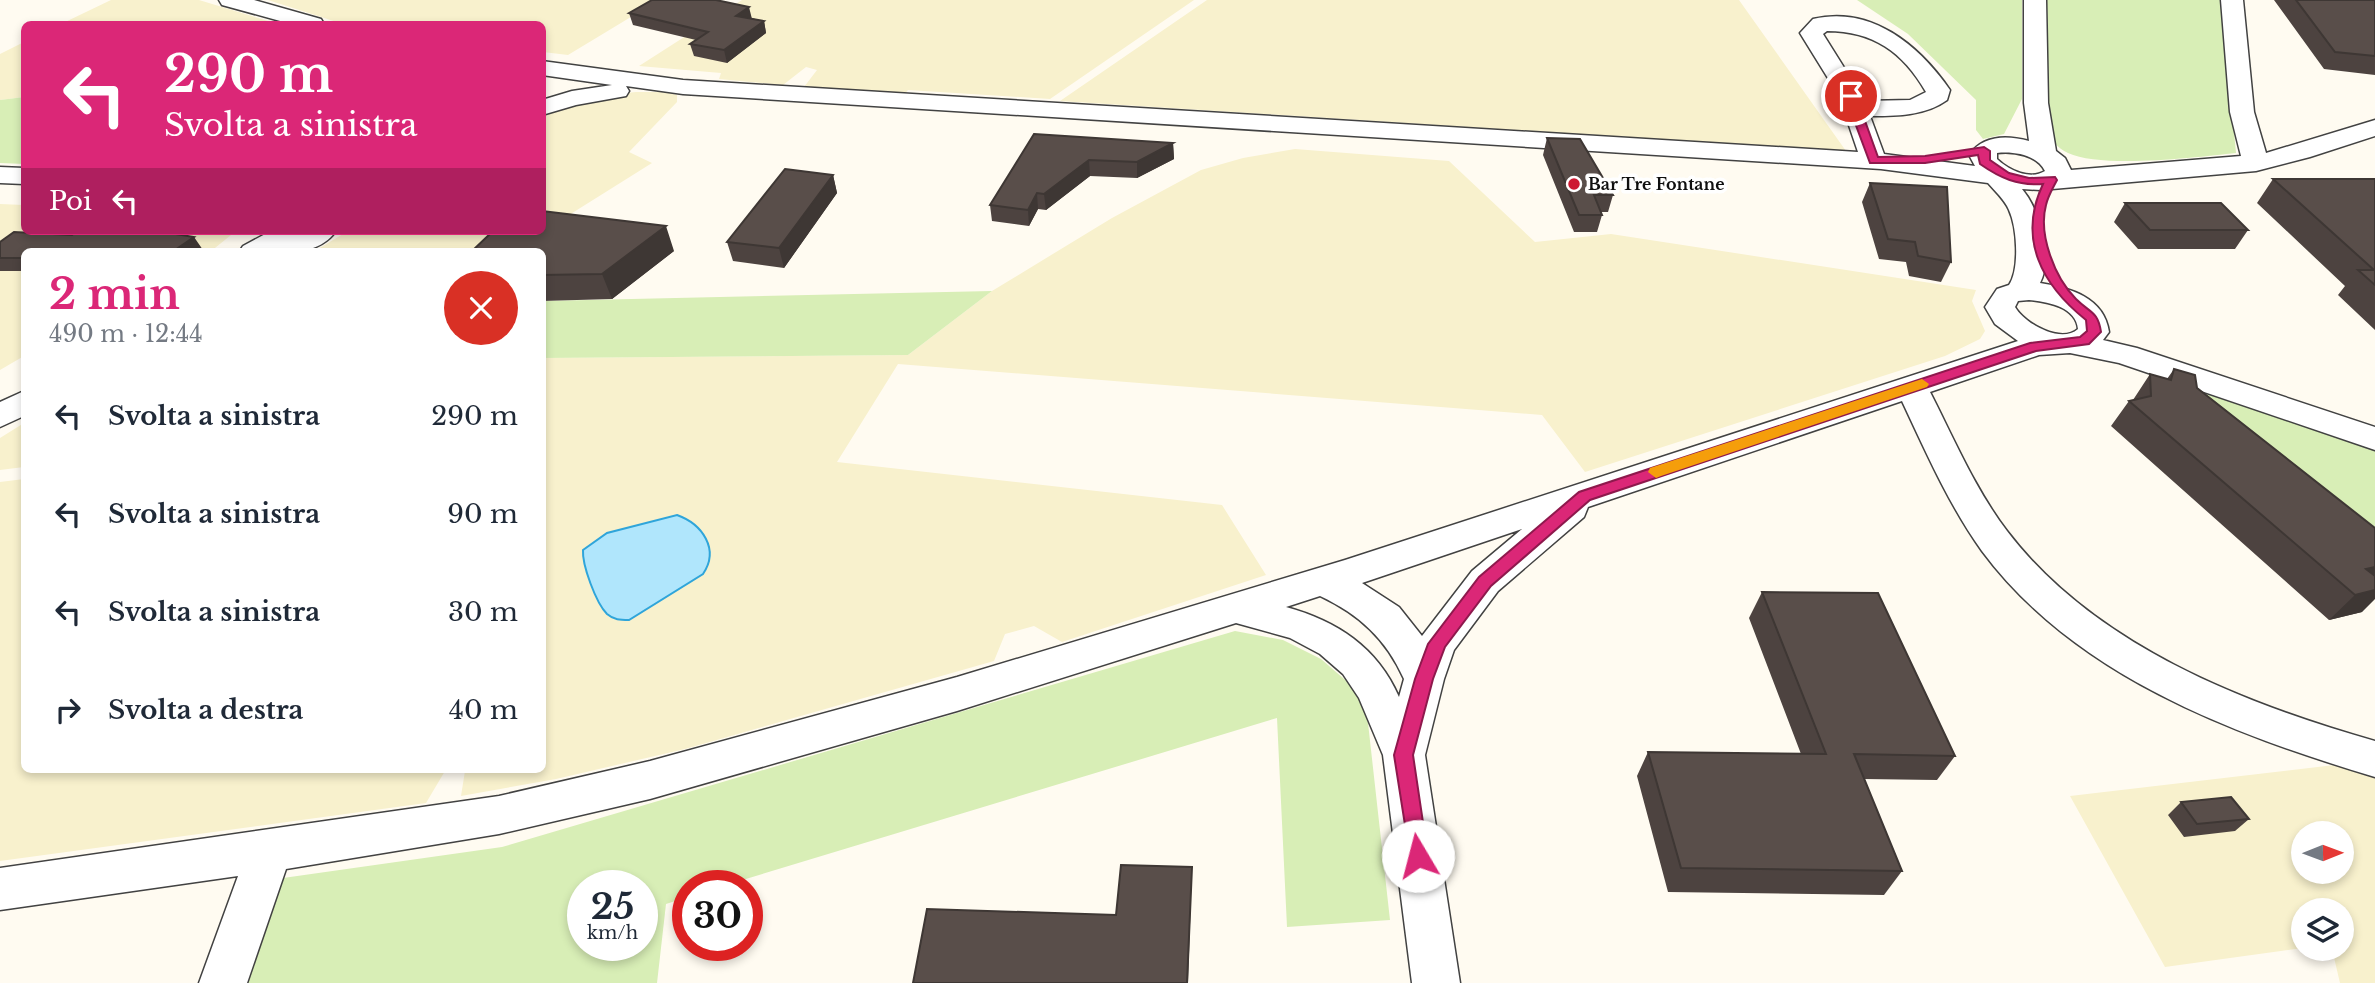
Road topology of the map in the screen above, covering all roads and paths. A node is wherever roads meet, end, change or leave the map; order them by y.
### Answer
1 (230, 0) edge
2 (2035, 0) edge
3 (2232, 0) edge
4 (303, 21) edge
5 (546, 69) edge
6 (569, 73) junction
7 (546, 80) edge
8 (683, 87) junction
9 (546, 103) edge
10 (2036, 103) junction
11 (546, 105) edge
12 (1855, 108) junction
13 (2375, 128) edge
14 (1878, 161) junction
15 (1997, 163) junction
16 (2256, 163) junction
17 (2049, 168) junction
18 (0, 175) edge
19 (21, 176) edge
20 (0, 192) edge
21 (21, 192) edge
22 (305, 237) edge
23 (267, 248) edge
24 (2071, 302) junction
25 (2012, 304) junction
26 (2064, 343) junction
27 (1970, 368) junction
28 (21, 383) edge
29 (1911, 387) junction
30 (0, 395) edge
31 (21, 404) edge
32 (0, 416) edge
33 (2375, 439) edge
34 (1584, 496) junction
35 (1341, 582) junction
36 (1232, 607) junction
37 (1357, 663) junction
38 (1424, 679) junction
39 (1404, 755) junction
40 (2375, 759) edge
41 (270, 850) junction
42 (75, 878) junction
43 (0, 889) edge
44 (0, 915) edge
45 (223, 983) edge
46 (1436, 983) edge

1 - 4 street
2 - 10 street
3 - 16 street
5 - 6 street
6 - 7 street
6 - 8 street
6 - 9 street
8 - 11 street
8 - 14 street
10 - 15 street
10 - 17 street
12 - 12 street
12 - 14 street
13 - 16 street
14 - 15 street
15 - 17 street
15 - 17 street
15 - 25 street
16 - 17 street
17 - 24 street
18 - 19 street
20 - 21 street
22 - 23 street
24 - 25 street
24 - 26 street
25 - 26 street
25 - 27 street
26 - 27 street
26 - 33 street
27 - 29 street
28 - 30 street
29 - 34 street
29 - 40 street
31 - 32 street
34 - 35 street
34 - 38 street
35 - 36 street
35 - 37 street
35 - 38 street
36 - 37 street
36 - 41 street
37 - 39 street
38 - 39 street
39 - 46 street
41 - 42 street
41 - 45 street
42 - 43 street
42 - 44 street

